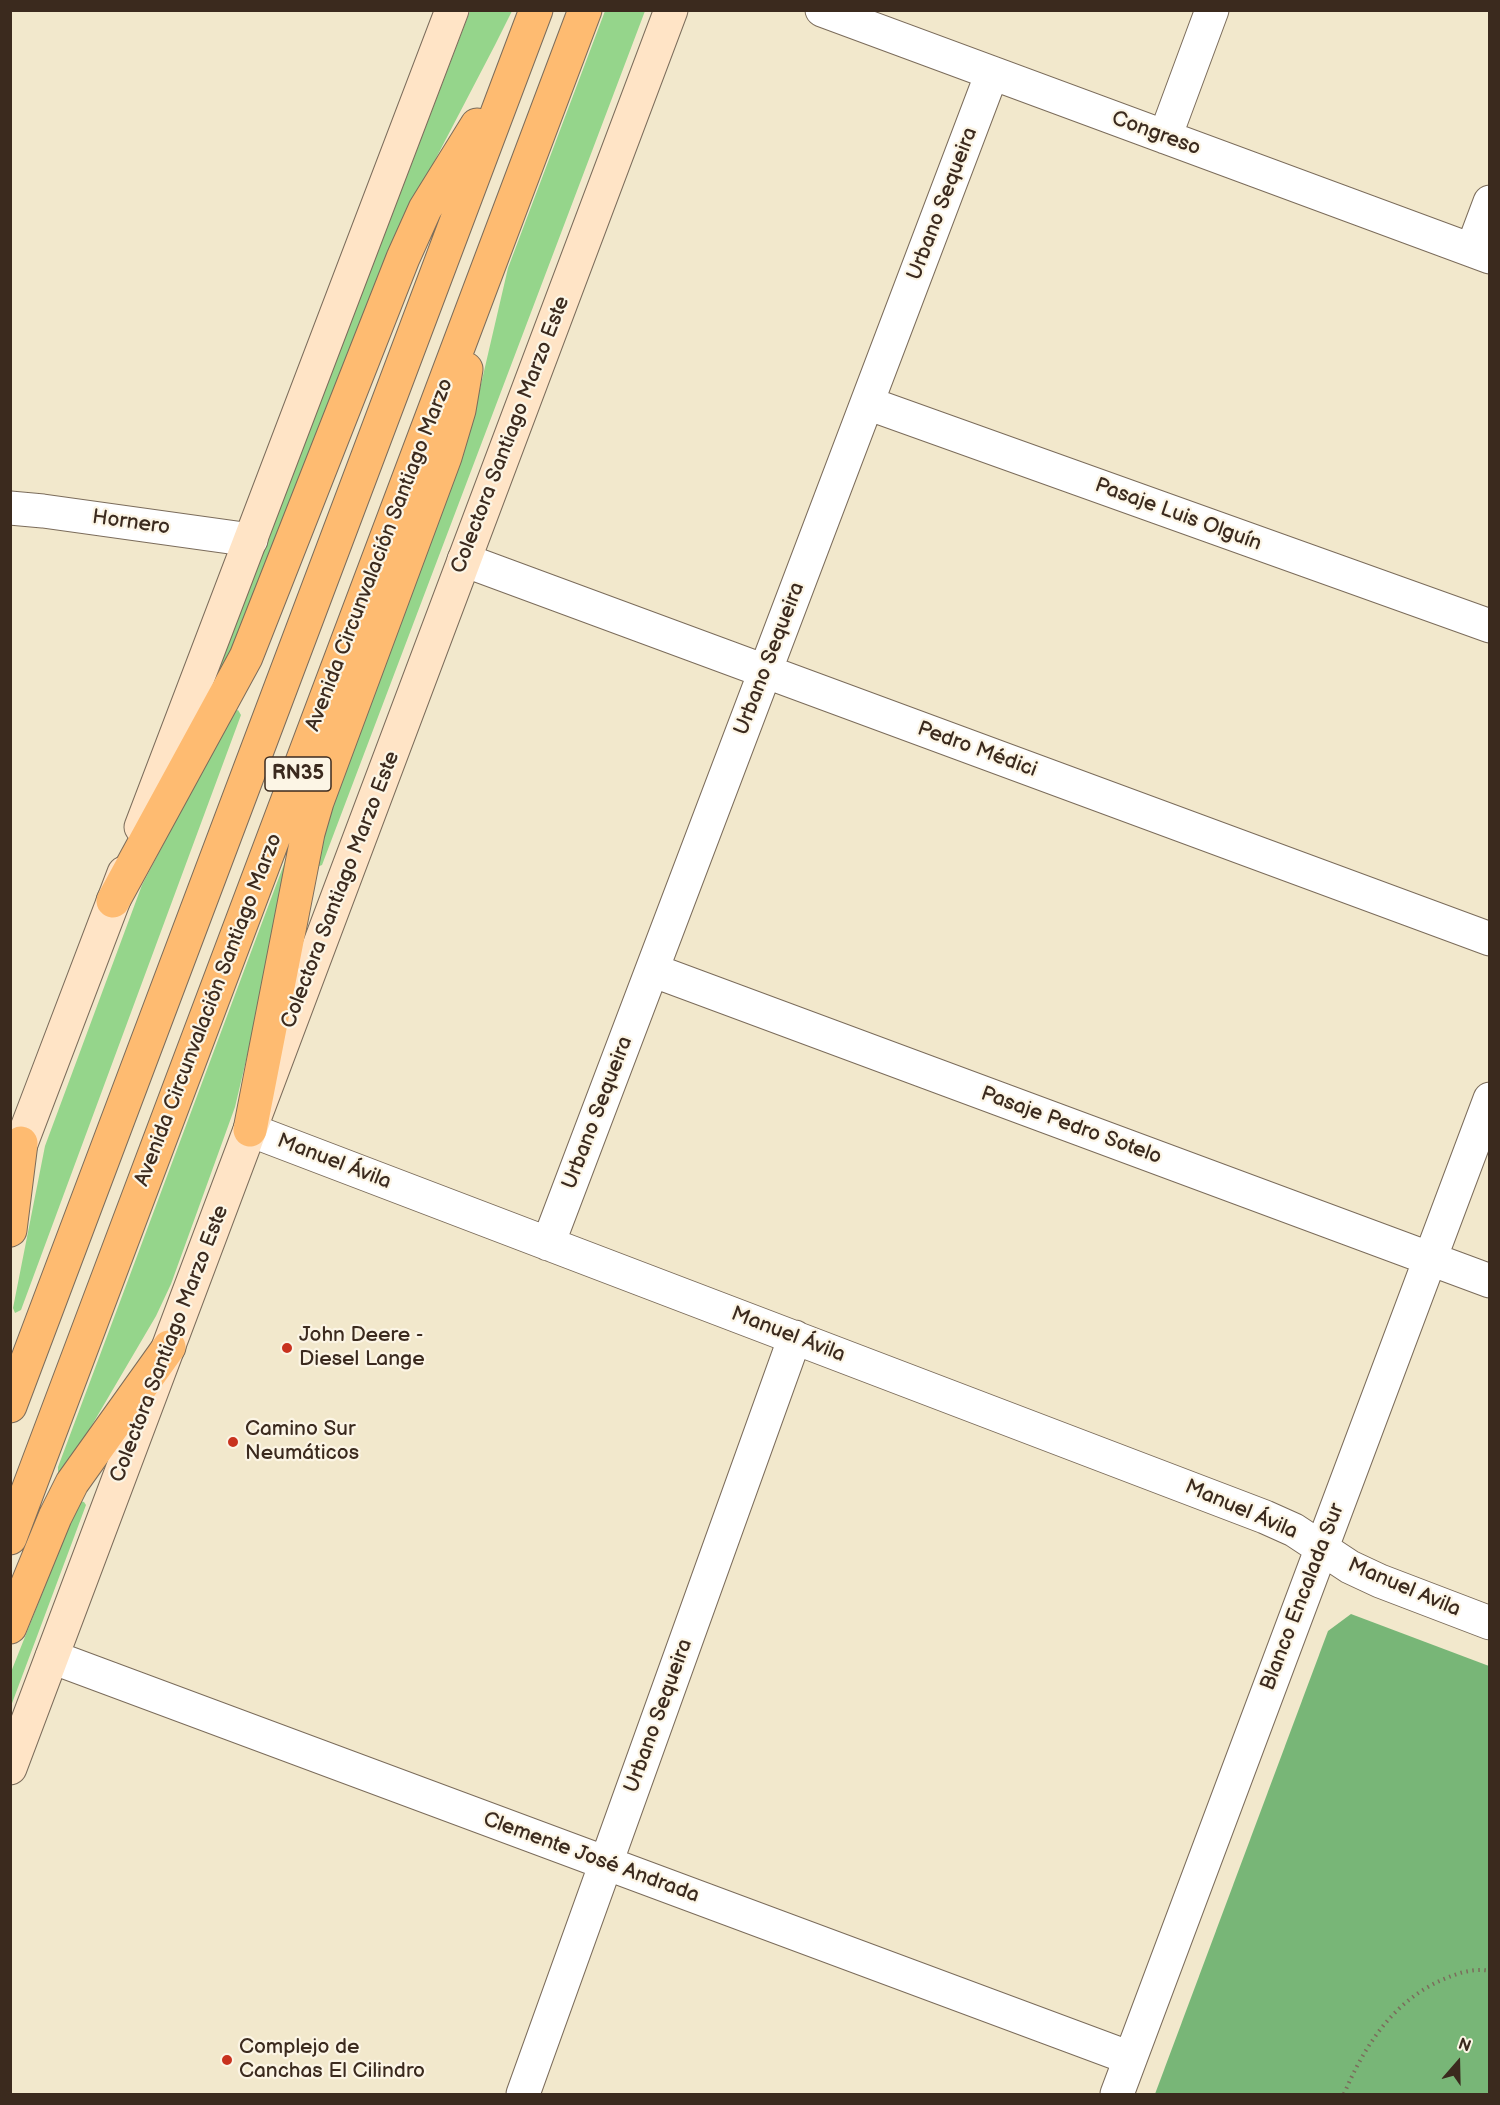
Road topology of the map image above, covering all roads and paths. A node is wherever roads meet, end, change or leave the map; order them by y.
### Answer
1 (452, 10) edge
2 (536, 10) edge
3 (585, 10) edge
4 (671, 10) edge
5 (822, 10) edge
6 (1212, 10) edge
7 (518, 57) junction
8 (992, 73) junction
9 (1165, 137) junction
10 (1490, 202) edge
11 (1480, 253) edge
12 (478, 295) junction
13 (867, 403) junction
14 (10, 508) edge
15 (251, 540) junction
16 (464, 560) junction
17 (1490, 626) edge
18 (765, 671) junction
19 (113, 901) junction
20 (1490, 939) edge
21 (651, 970) junction
22 (1490, 1099) edge
23 (250, 1130) junction
24 (16, 1157) edge
25 (10, 1230) edge
26 (548, 1244) junction
27 (1430, 1259) junction
28 (1490, 1281) edge
29 (795, 1337) junction
30 (169, 1347) junction
31 (10, 1406) edge
32 (10, 1538) edge
33 (1321, 1548) junction
34 (1490, 1623) edge
35 (10, 1627) edge
36 (52, 1657) junction
37 (10, 1768) edge
38 (606, 1863) junction
39 (1490, 1971) edge
40 (1130, 2058) junction
41 (523, 2094) edge
42 (1117, 2094) edge
43 (1344, 2094) edge

1 - 15 street
2 - 7 highway, RN35
3 - 12 highway, Avenida Circunvalación Santiago Marzo / RN35
4 - 16 street, Colectora Santiago Marzo Este
5 - 8 street, Congreso
6 - 9 street
7 - 19 highway
7 - 31 highway, RN35
8 - 9 street, Congreso
8 - 13 street, Urbano Sequeira
9 - 11 street, Congreso
10 - 11 street
12 - 23 highway
12 - 32 highway, Avenida Circunvalación Santiago Marzo / RN35
13 - 17 street, Pasaje Luis Olguín
13 - 18 street, Urbano Sequeira
14 - 15 street, Hornero
15 - 19 street
16 - 18 street, Pedro Médici
16 - 23 street, Colectora Santiago Marzo Este
18 - 20 street, Pedro Médici
18 - 21 street, Urbano Sequeira
19 - 24 street
21 - 26 street, Urbano Sequeira
21 - 27 street, Pasaje Pedro Sotelo
22 - 27 street, Blanco Encalada Sur
23 - 26 street, Manuel Ávila
23 - 30 street, Colectora Santiago Marzo Este
24 - 25 highway
26 - 29 street, Manuel Ávila
27 - 28 street, Pasaje Pedro Sotelo
27 - 33 street, Blanco Encalada Sur
29 - 33 street, Manuel Ávila
29 - 38 street, Urbano Sequeira
30 - 35 highway
30 - 36 street, Colectora Santiago Marzo Este
33 - 34 street, Manuel Avila
33 - 40 street, Blanco Encalada Sur
36 - 37 street, Colectora Santiago Marzo Este
36 - 38 street, Clemente José Andrada
38 - 40 street, Clemente José Andrada
38 - 41 street, Urbano Sequeira
39 - 43 path
40 - 42 street, Blanco Encalada Sur

